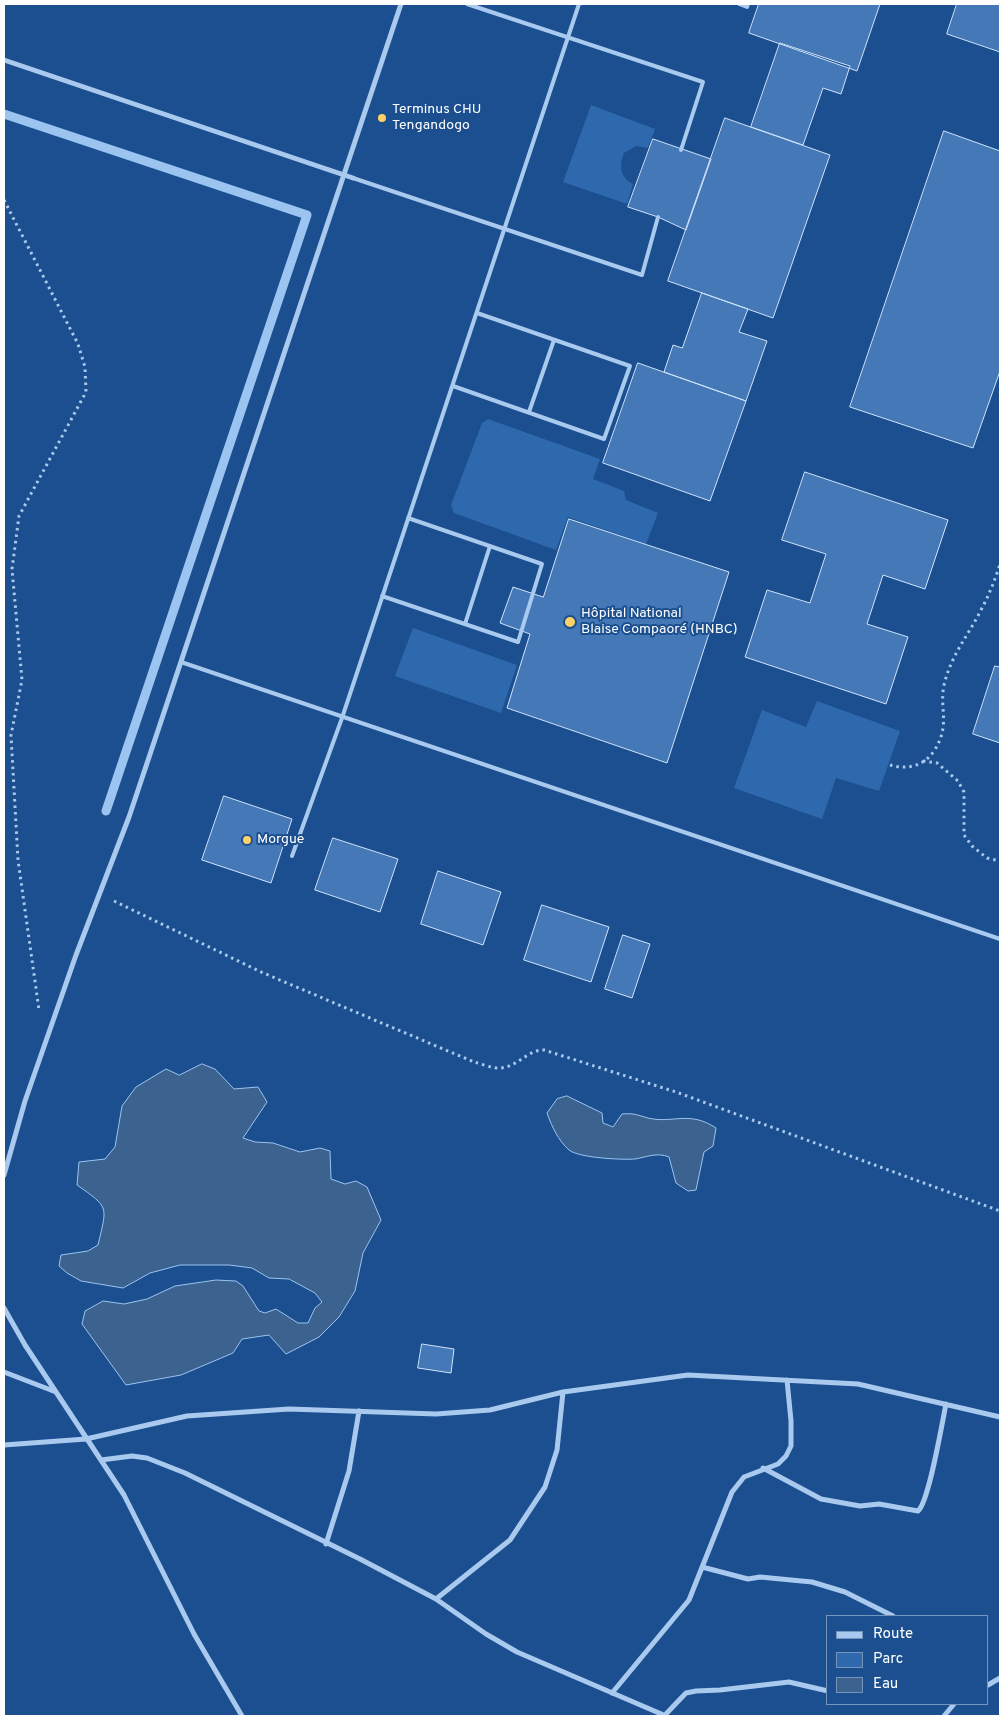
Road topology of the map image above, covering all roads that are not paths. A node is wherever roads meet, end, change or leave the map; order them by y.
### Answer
1 (401, 4) edge
2 (467, 4) edge
3 (579, 4) edge
4 (739, 4) edge
5 (748, 4) edge
6 (568, 37) junction
7 (4, 60) edge
8 (681, 150) dead end
9 (344, 174) junction
10 (353, 178) joint
11 (658, 217) dead end
12 (505, 229) junction
13 (477, 313) junction
14 (554, 340) junction
15 (452, 386) junction
16 (529, 412) junction
17 (408, 518) junction
18 (490, 546) junction
19 (382, 596) junction
20 (464, 624) junction
21 (181, 662) junction
22 (342, 718) junction
23 (292, 856) dead end
24 (1000, 939) edge
25 (4, 1175) edge
26 (4, 1308) edge
27 (4, 1372) edge
28 (787, 1380) junction
29 (56, 1392) junction
30 (563, 1392) junction
31 (946, 1404) junction
32 (359, 1411) junction
33 (1000, 1416) edge
34 (86, 1439) junction
35 (4, 1445) edge
36 (101, 1460) junction
37 (763, 1468) junction
38 (326, 1544) junction
39 (702, 1567) junction
40 (436, 1599) junction
41 (891, 1615) edge
42 (1000, 1678) edge
43 (989, 1684) edge
44 (826, 1691) edge
45 (612, 1693) junction
46 (953, 1705) edge
47 (242, 1716) edge
48 (665, 1716) edge
49 (944, 1716) edge

1 - 9 street
2 - 6 lane
3 - 6 lane
4 - 5 lane
6 - 8 lane
6 - 12 lane
7 - 9 street
9 - 10 street
9 - 21 street
10 - 12 lane
11 - 12 lane
12 - 13 lane
13 - 14 lane
13 - 15 lane
14 - 16 lane
14 - 16 lane
15 - 16 lane
15 - 17 lane
17 - 18 lane
17 - 19 lane
18 - 20 lane
18 - 20 lane
19 - 20 lane
19 - 22 lane
21 - 22 lane
21 - 25 street
22 - 23 lane
22 - 24 lane
26 - 29 street
27 - 29 street
28 - 30 street
28 - 31 street
28 - 37 street
29 - 34 street
30 - 32 street
30 - 40 street
31 - 33 street
31 - 37 street
32 - 34 street
32 - 38 street
34 - 35 street
34 - 36 street
36 - 38 street
36 - 47 street
37 - 39 street
38 - 40 street
39 - 41 street
39 - 45 street
40 - 45 street
42 - 43 street
44 - 48 street
45 - 48 street
46 - 49 street

